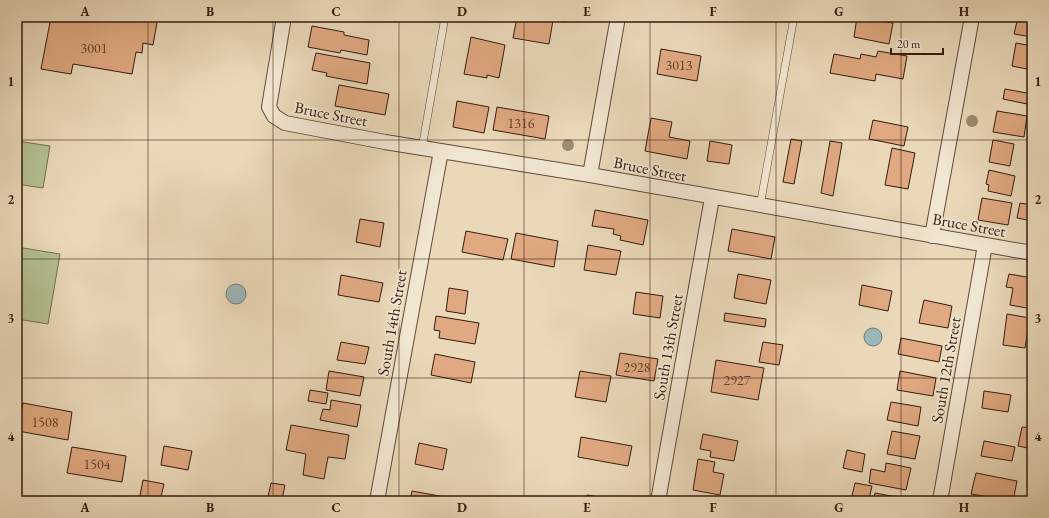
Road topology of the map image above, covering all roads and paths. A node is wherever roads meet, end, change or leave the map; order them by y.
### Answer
1 (284, 17) edge
2 (445, 17) edge
3 (618, 17) edge
4 (794, 17) edge
5 (972, 17) edge
6 (422, 148) junction
7 (441, 151) junction
8 (590, 175) junction
9 (712, 198) junction
10 (760, 206) junction
11 (932, 236) junction
12 (985, 245) junction
13 (1032, 253) edge
14 (377, 501) edge
15 (658, 501) edge
16 (940, 501) edge

1 - 6 street, Bruce Street
2 - 6 lane
3 - 8 street
4 - 10 lane
5 - 11 street
6 - 7 street, Bruce Street
7 - 8 street, Bruce Street
7 - 14 street, South 14th Street
8 - 9 street, Bruce Street
9 - 10 street, Bruce Street
9 - 15 street, South 13th Street
10 - 11 street, Bruce Street
11 - 12 street, Bruce Street
12 - 13 street, Bruce Street
12 - 16 street, South 12th Street

